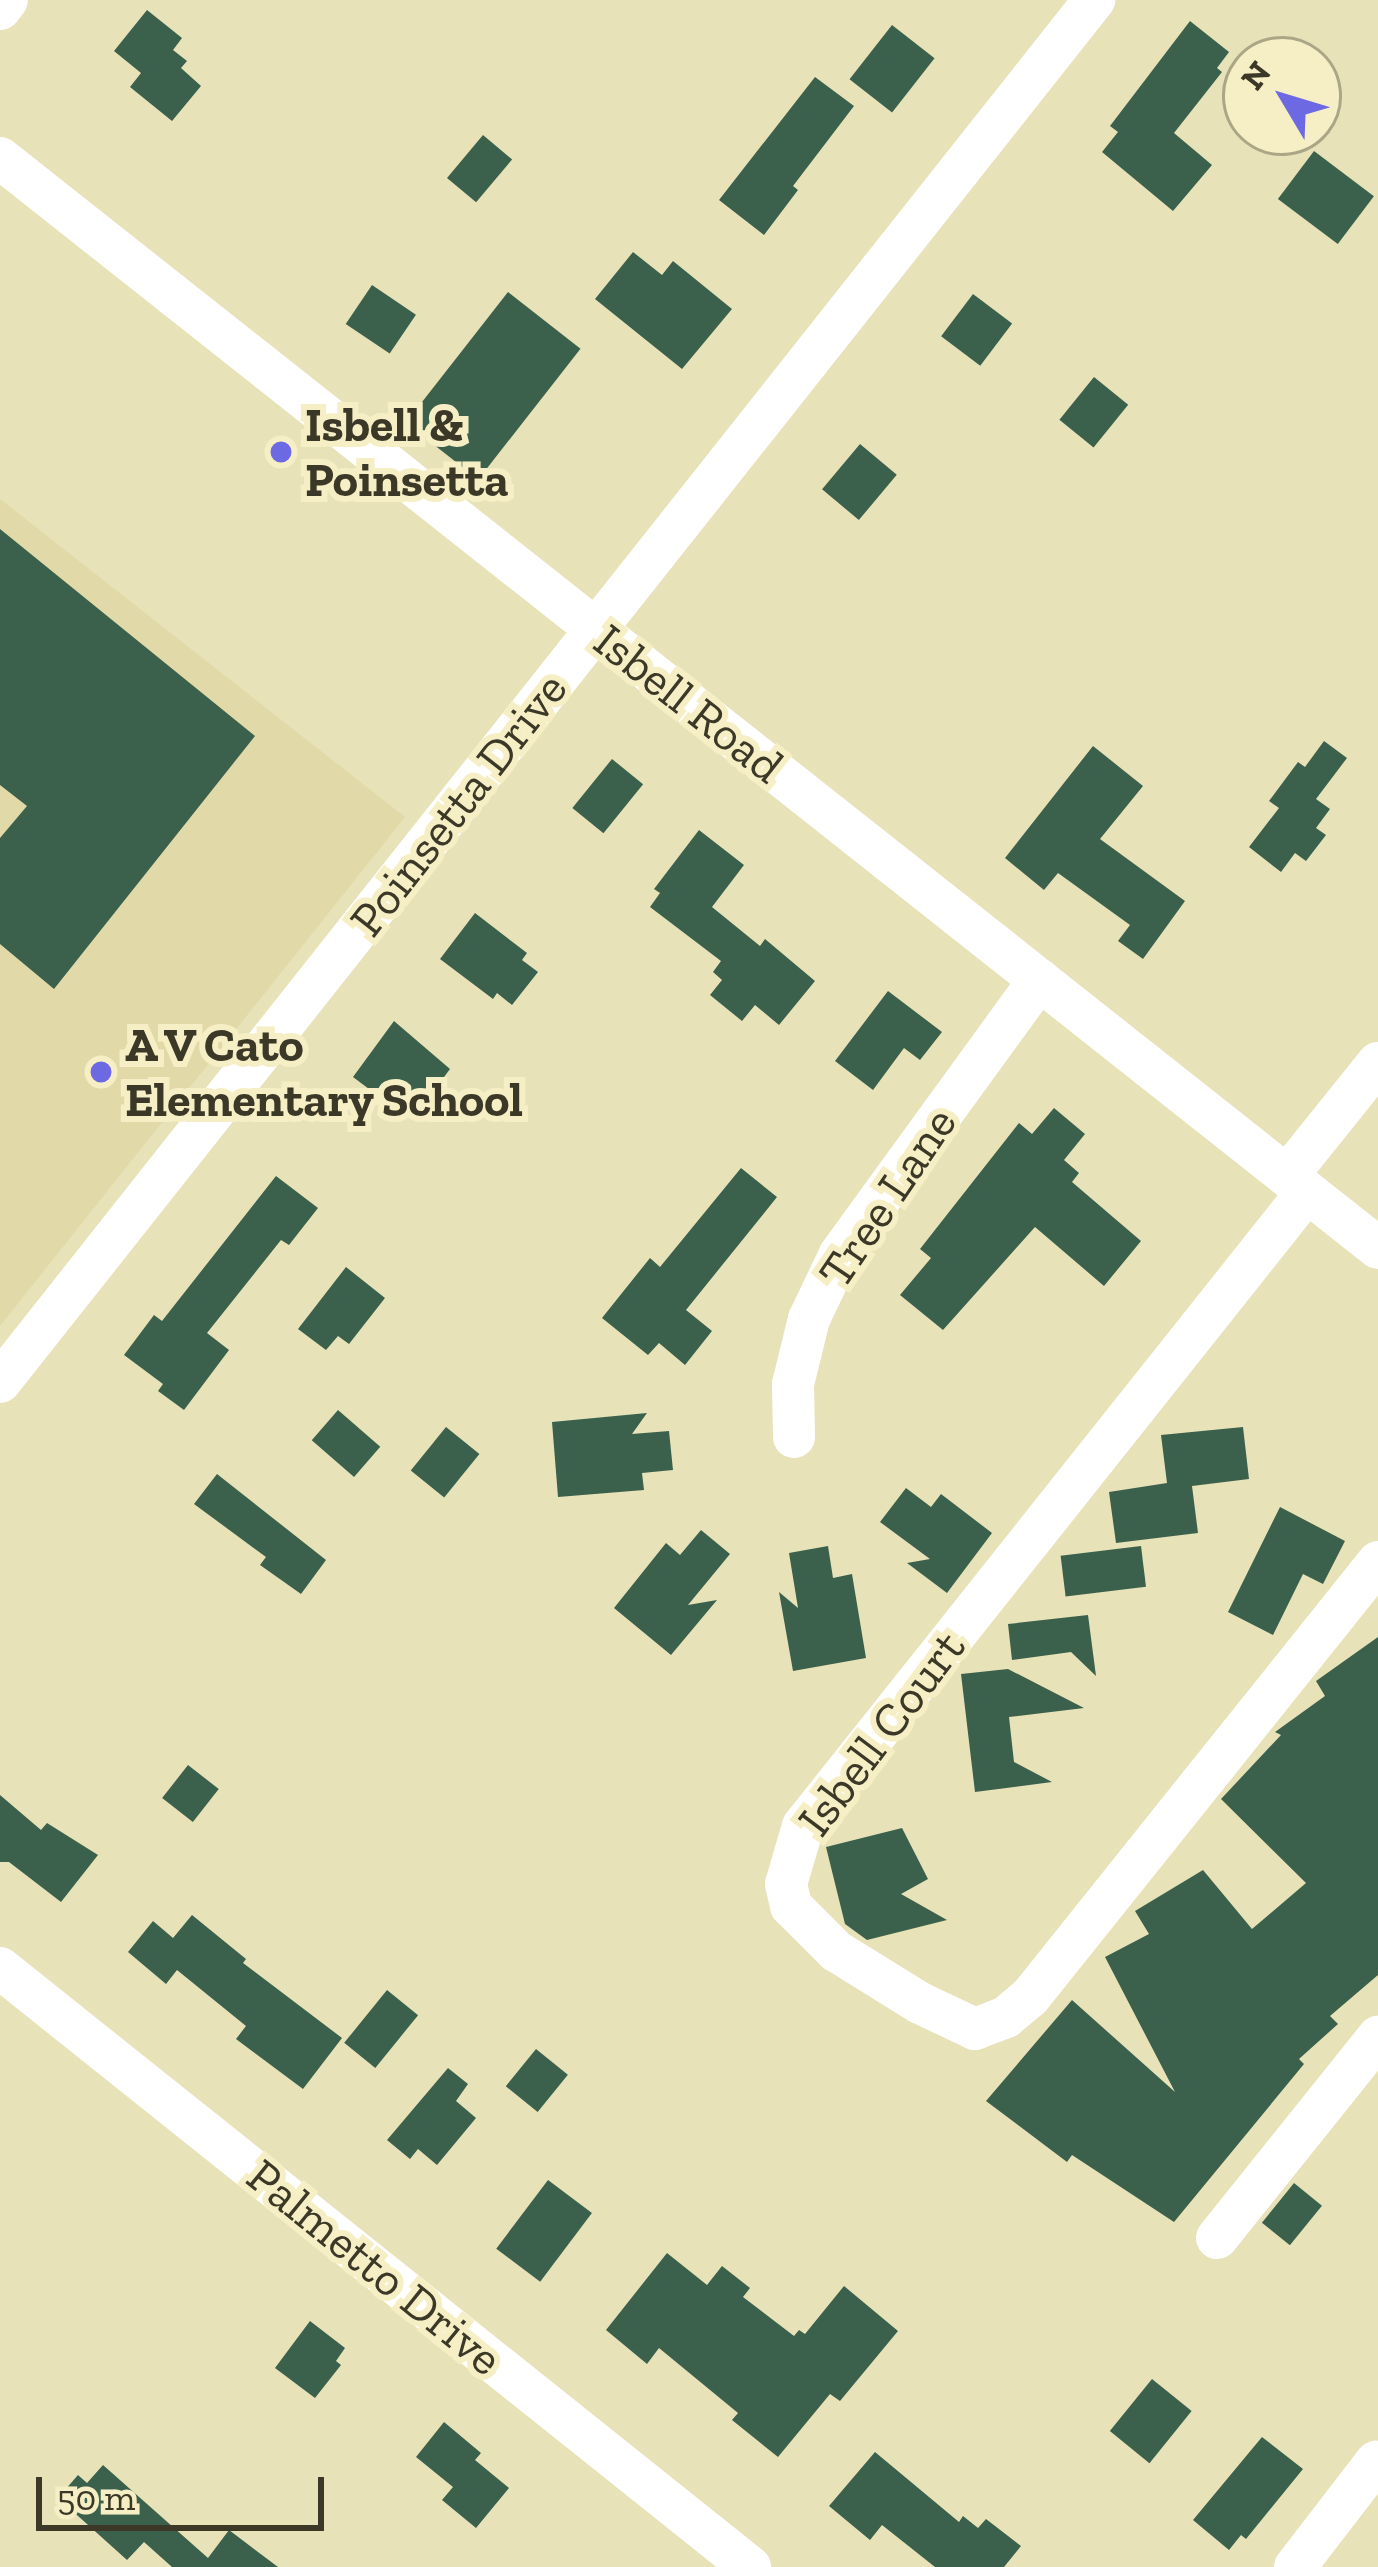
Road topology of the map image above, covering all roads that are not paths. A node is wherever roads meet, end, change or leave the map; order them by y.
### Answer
1 (7, 0) edge
2 (1094, 0) edge
3 (0, 9) edge
4 (0, 158) edge
5 (596, 629) junction
6 (1040, 980) junction
7 (1378, 1063) edge
8 (1297, 1184) junction
9 (1378, 1248) edge
10 (0, 1382) edge
11 (794, 1437) dead end
12 (1378, 1562) edge
13 (0, 1968) edge
14 (1378, 2037) edge
15 (1217, 2238) dead end
16 (1376, 2462) edge
17 (750, 2567) edge
18 (1295, 2567) edge

1 - 3 street
2 - 5 street, Poinsetta Drive
4 - 5 street, Isbell Road
5 - 6 street, Isbell Road
5 - 10 street, Poinsetta Drive
6 - 8 street, Isbell Road
6 - 11 street, Tree Lane
7 - 8 street
8 - 9 street, Isbell Road
8 - 12 street, Isbell Court
13 - 17 street, Palmetto Drive
14 - 15 street
16 - 18 street

